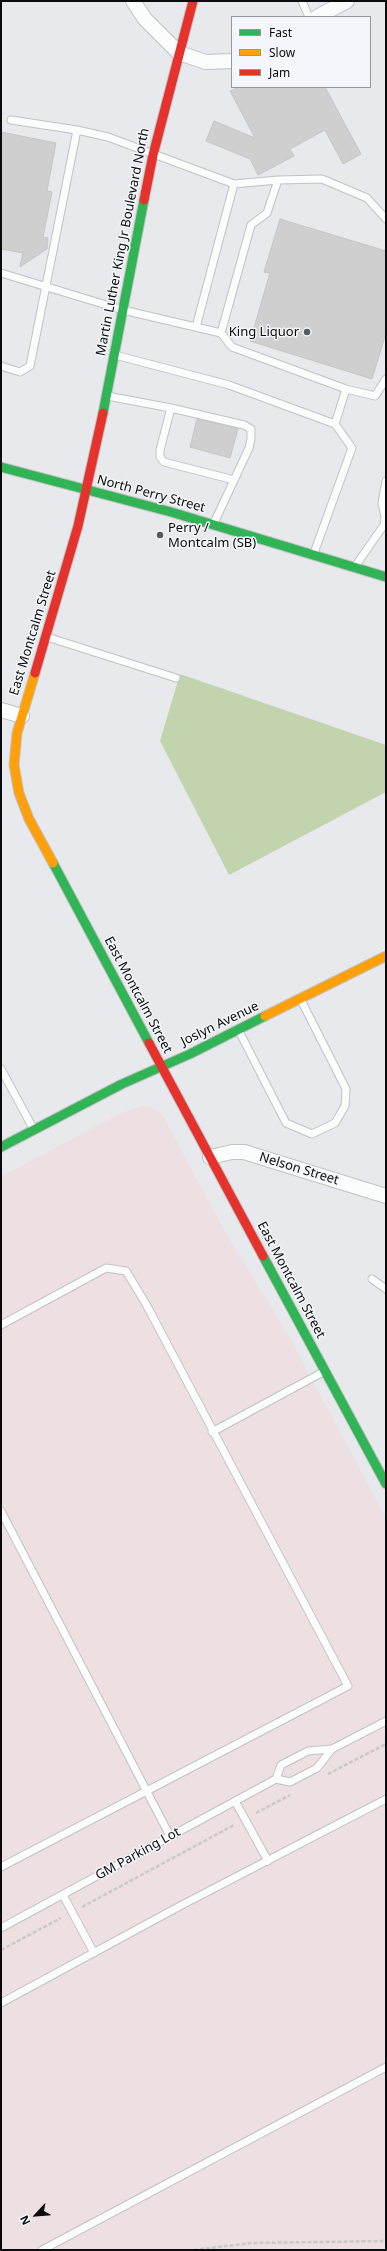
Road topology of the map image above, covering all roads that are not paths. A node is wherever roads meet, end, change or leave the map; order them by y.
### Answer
1 (133, 1) edge
2 (193, 1) edge
3 (302, 1) edge
4 (347, 1) edge
5 (309, 16) edge
6 (319, 16) edge
7 (178, 53) junction
8 (231, 61) edge
9 (11, 120) dead end
10 (77, 130) junction
11 (153, 155) junction
12 (278, 180) junction
13 (234, 184) junction
14 (386, 219) edge
15 (1, 273) edge
16 (45, 285) junction
17 (123, 310) junction
18 (196, 328) junction
19 (221, 333) junction
20 (114, 355) junction
21 (1, 366) edge
22 (386, 379) edge
23 (346, 389) junction
24 (105, 396) junction
25 (171, 408) junction
26 (335, 424) junction
27 (1, 467) edge
28 (234, 480) junction
29 (386, 481) edge
30 (86, 490) junction
31 (385, 517) edge
32 (214, 525) junction
33 (313, 555) junction
34 (354, 568) junction
35 (386, 577) edge
36 (45, 637) junction
37 (176, 678) dead end
38 (1, 710) edge
39 (22, 716) junction
40 (386, 956) edge
41 (300, 999) junction
42 (238, 1030) junction
43 (162, 1066) junction
44 (1, 1069) edge
45 (34, 1130) junction
46 (1, 1147) edge
47 (210, 1157) junction
48 (386, 1196) edge
49 (372, 1278) dead end
50 (386, 1289) edge
51 (1, 1325) edge
52 (325, 1370) junction
53 (212, 1432) junction
54 (383, 1469) edge
55 (386, 1484) edge
56 (1, 1511) edge
57 (386, 1721) edge
58 (332, 1749) junction
59 (276, 1780) junction
60 (146, 1790) junction
61 (386, 1799) edge
62 (236, 1801) junction
63 (170, 1836) junction
64 (268, 1861) junction
65 (1, 1868) edge
66 (63, 1895) junction
67 (1, 1928) edge
68 (94, 1953) junction
69 (1, 2003) edge
70 (386, 2067) edge
71 (55, 2243) junction
72 (42, 2250) edge
73 (59, 2250) edge

1 - 7 street
2 - 7 main road, Martin Luther King Jr Boulevard North
3 - 5 lane
4 - 6 street
7 - 8 street
7 - 11 main road, Martin Luther King Jr Boulevard North
9 - 10 lane
10 - 11 lane
10 - 16 lane
11 - 13 lane
11 - 17 main road, Martin Luther King Jr Boulevard North
12 - 13 lane
12 - 14 lane
12 - 19 lane
13 - 18 lane
15 - 16 lane
16 - 17 lane
16 - 21 lane
17 - 18 lane
17 - 20 main road, Martin Luther King Jr Boulevard North
18 - 19 lane
19 - 23 lane
20 - 24 main road, Martin Luther King Jr Boulevard North
20 - 26 lane
22 - 23 lane
23 - 26 lane
24 - 25 lane
24 - 30 main road, Martin Luther King Jr Boulevard North
25 - 28 lane
25 - 28 lane
26 - 33 lane
27 - 30 main road, North Perry Street
28 - 32 lane
29 - 31 lane
30 - 32 main road, North Perry Street
30 - 36 main road, East Montcalm Street
31 - 34 lane
32 - 33 main road, North Perry Street
33 - 34 main road, North Perry Street
34 - 35 main road, North Perry Street
36 - 37 lane
36 - 39 main road, East Montcalm Street
38 - 39 street
39 - 43 main road, East Montcalm Street
40 - 41 main road, Joslyn Avenue
41 - 42 main road, Joslyn Avenue
41 - 42 lane
42 - 43 main road, Joslyn Avenue
43 - 45 main road, Joslyn Avenue
43 - 47 main road, East Montcalm Street
44 - 45 lane
45 - 46 main road, Joslyn Avenue
47 - 48 street, Nelson Street
47 - 52 main road, East Montcalm Street
49 - 50 lane
51 - 53 lane
52 - 53 lane
52 - 54 main road, East Montcalm Street
53 - 60 lane
54 - 55 main road, East Montcalm Street
56 - 60 lane
57 - 58 lane, GM Parking Lot
58 - 59 lane, GM Parking Lot
58 - 59 lane, GM Parking Lot
59 - 62 lane, GM Parking Lot
60 - 63 lane
60 - 65 lane
61 - 64 lane
62 - 63 lane, GM Parking Lot
62 - 64 lane
63 - 66 lane, GM Parking Lot
64 - 68 lane
66 - 67 lane, GM Parking Lot
66 - 68 lane
68 - 69 lane
70 - 71 lane
71 - 72 lane
71 - 73 lane

